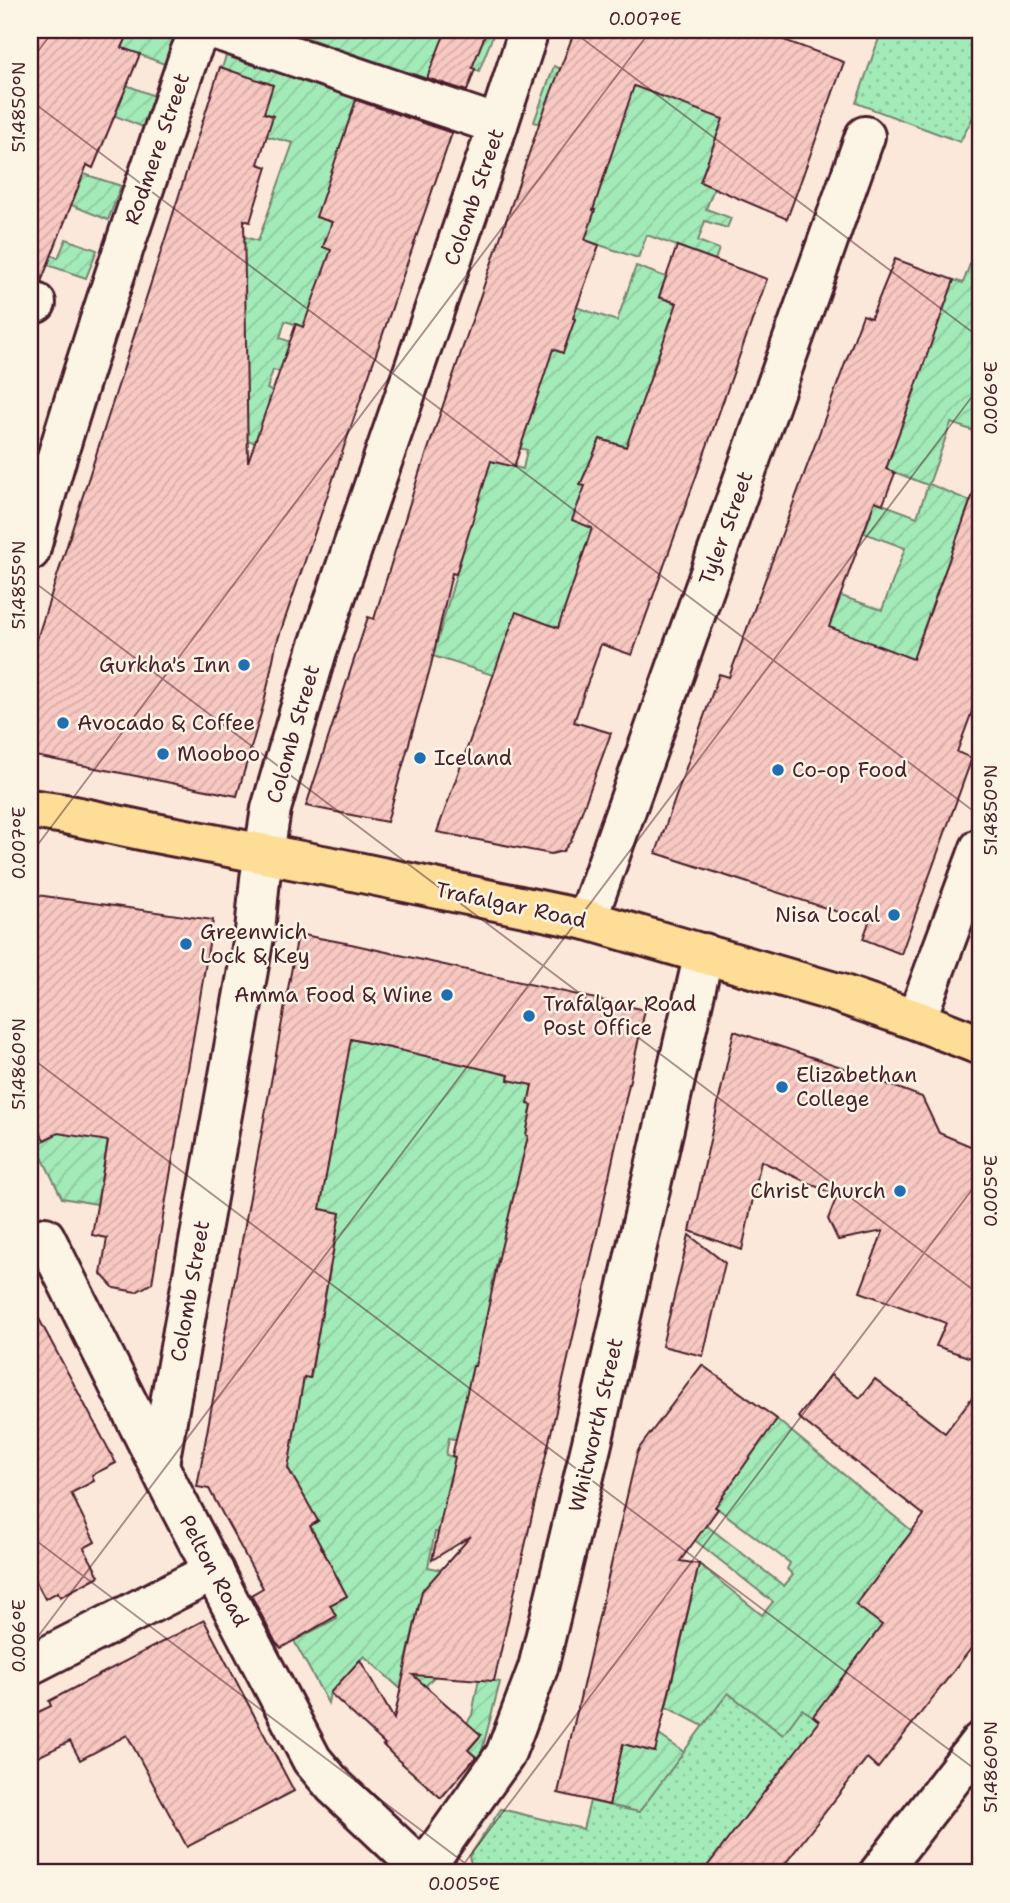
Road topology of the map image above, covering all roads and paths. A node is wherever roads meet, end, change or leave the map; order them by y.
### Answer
1 (529, 30) edge
2 (498, 125) junction
3 (864, 136) dead end
4 (30, 551) edge
5 (30, 808) edge
6 (980, 848) edge
7 (264, 854) junction
8 (587, 920) junction
9 (704, 953) junction
10 (916, 1020) junction
11 (980, 1045) edge
12 (37, 1241) edge
13 (159, 1464) junction
14 (214, 1571) junction
15 (30, 1665) edge
16 (980, 1742) edge
17 (425, 1872) edge
18 (879, 1873) edge

1 - 2 street, Colomb Street
2 - 4 street, Rodmere Street
2 - 7 street, Colomb Street
3 - 8 street, Tyler Street
5 - 7 main road, Trafalgar Road
6 - 10 street
7 - 8 main road, Trafalgar Road
7 - 13 street, Colomb Street
8 - 9 main road, Trafalgar Road
9 - 10 main road, Trafalgar Road
9 - 17 street, Whitworth Street
10 - 11 main road, Trafalgar Road
12 - 13 street, Pelton Road
13 - 14 street, Pelton Road
14 - 15 street
14 - 17 street, Pelton Road
16 - 18 street

